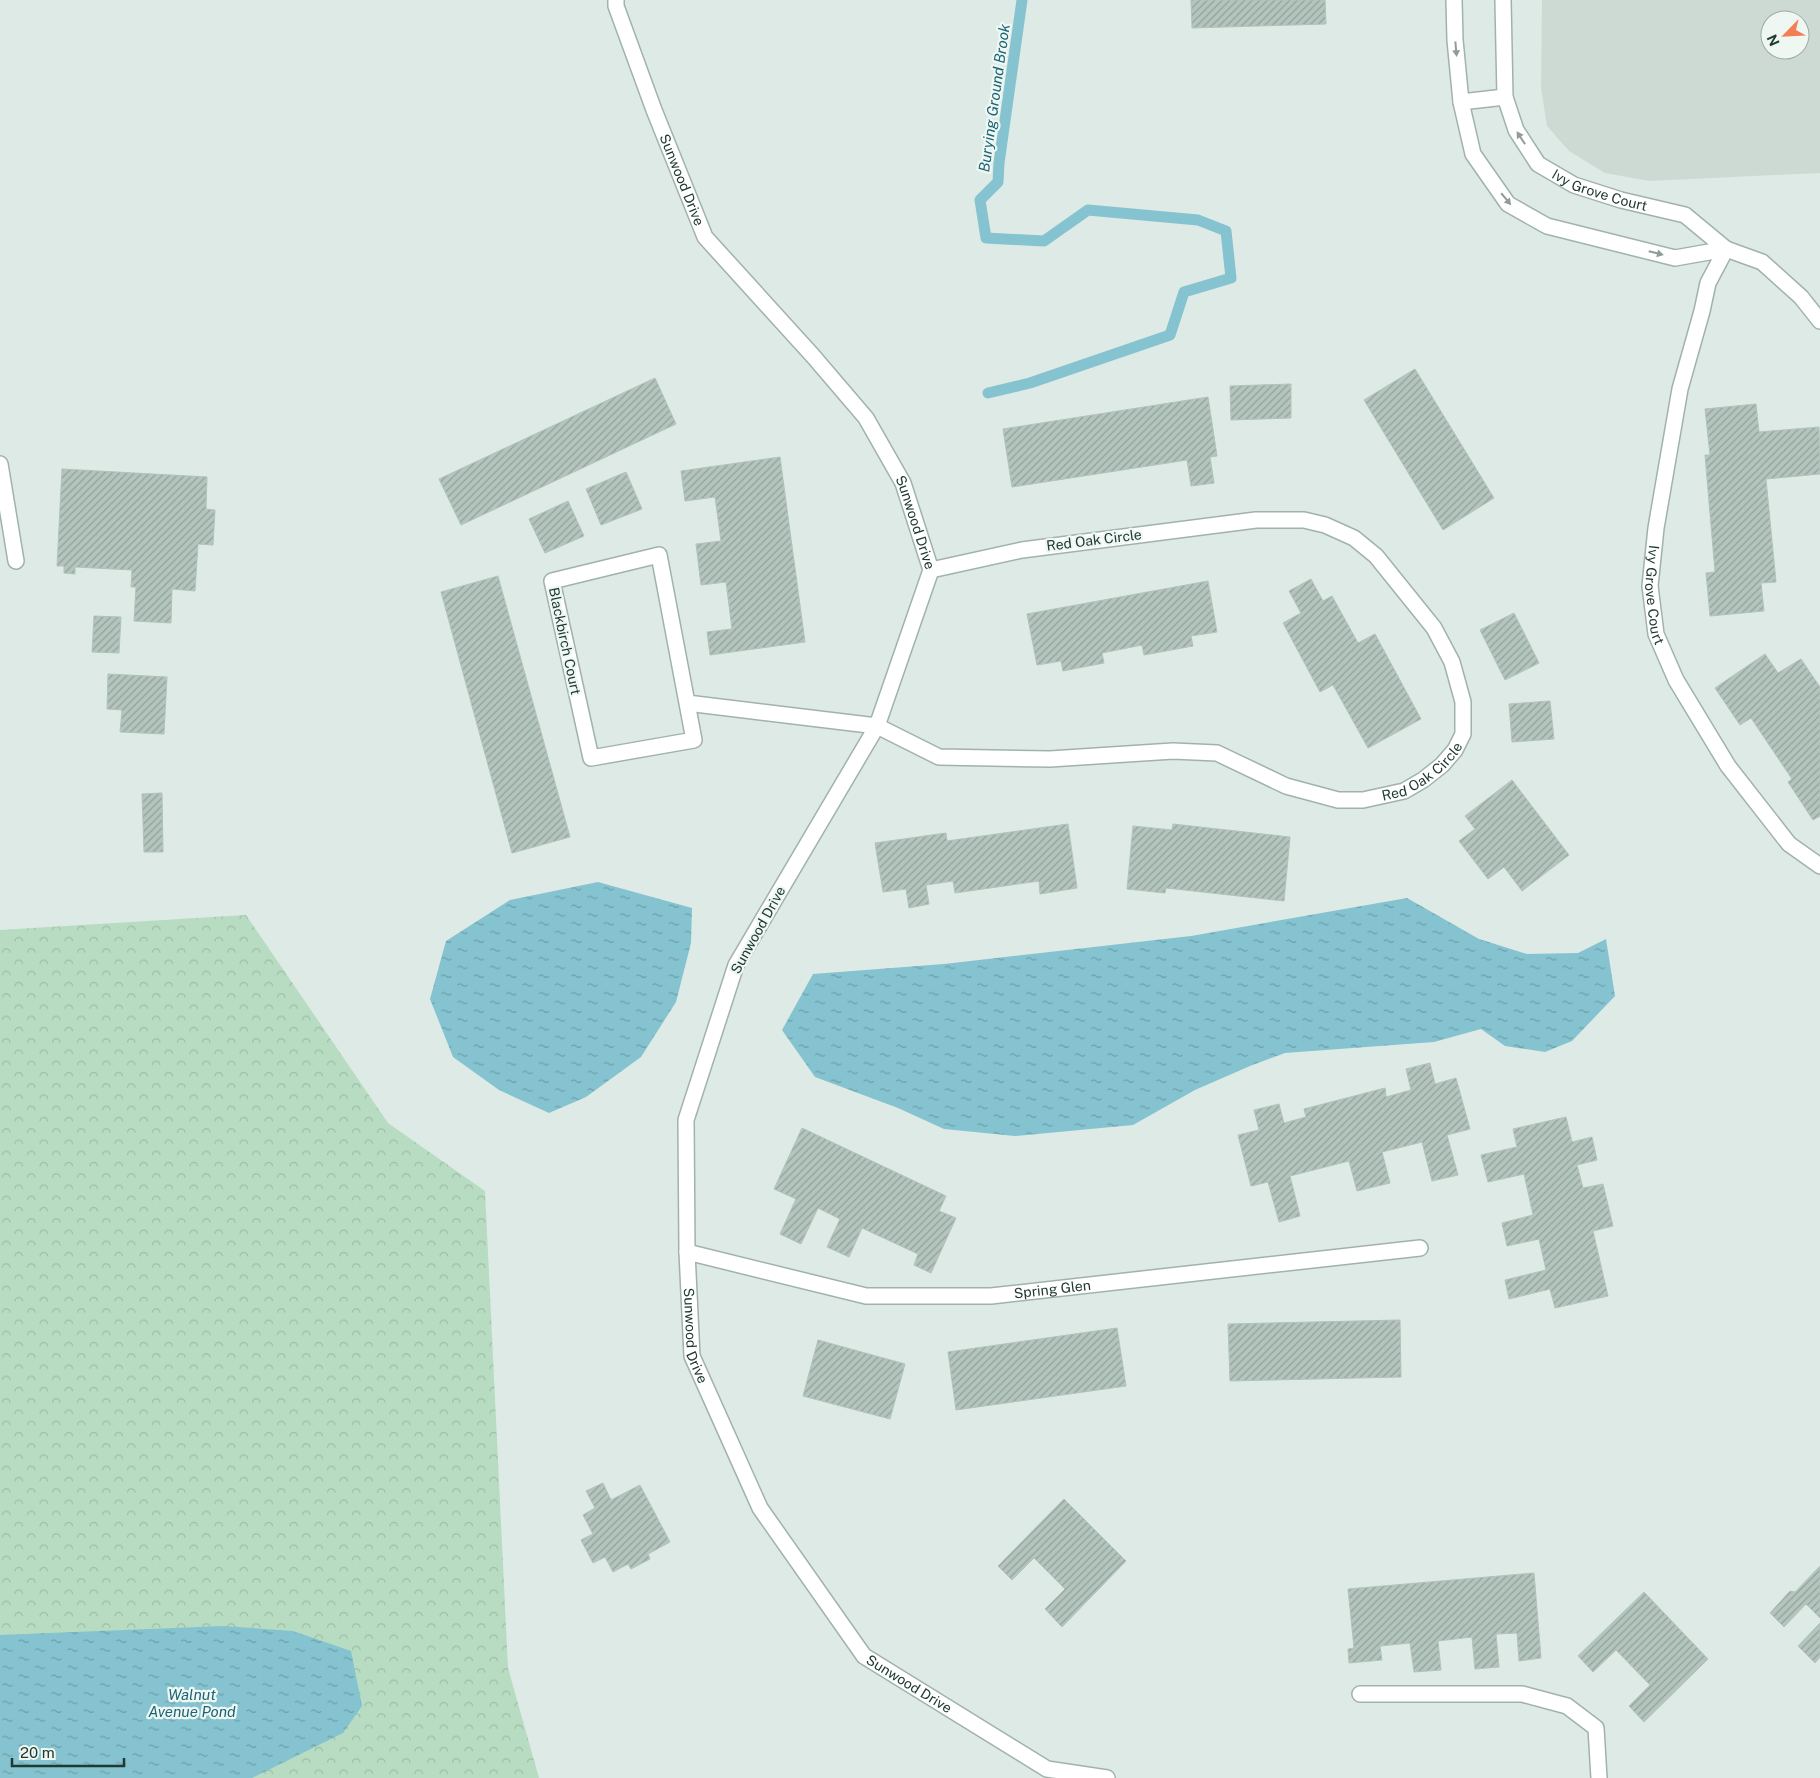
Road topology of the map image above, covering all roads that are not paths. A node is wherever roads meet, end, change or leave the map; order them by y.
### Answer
1 (616, 0) edge
2 (1454, 0) edge
3 (1503, 0) edge
4 (1505, 97) junction
5 (1460, 102) junction
6 (1726, 249) junction
7 (1820, 321) edge
8 (0, 464) edge
9 (16, 561) dead end
10 (931, 570) junction
11 (688, 703) junction
12 (877, 726) junction
13 (1820, 866) edge
14 (1420, 1248) dead end
15 (687, 1252) junction
16 (1360, 1694) dead end
17 (1107, 1778) edge
18 (1599, 1778) edge

1 - 10 street, Sunwood Drive
2 -> 5 street, Ivy Grove Court
3 - 4 street, Ivy Grove Court
4 - 5 street
6 -> 4 street, Ivy Grove Court
5 -> 6 street, Ivy Grove Court
6 - 7 street, Ivy Grove Court
6 - 13 street, Ivy Grove Court
8 - 9 street
10 - 12 street, Sunwood Drive
10 - 12 street, Red Oak Circle
11 - 11 street, Blackbirch Court
11 - 12 street
12 - 15 street, Sunwood Drive
14 - 15 street, Spring Glen
15 - 17 street, Sunwood Drive
16 - 18 street

